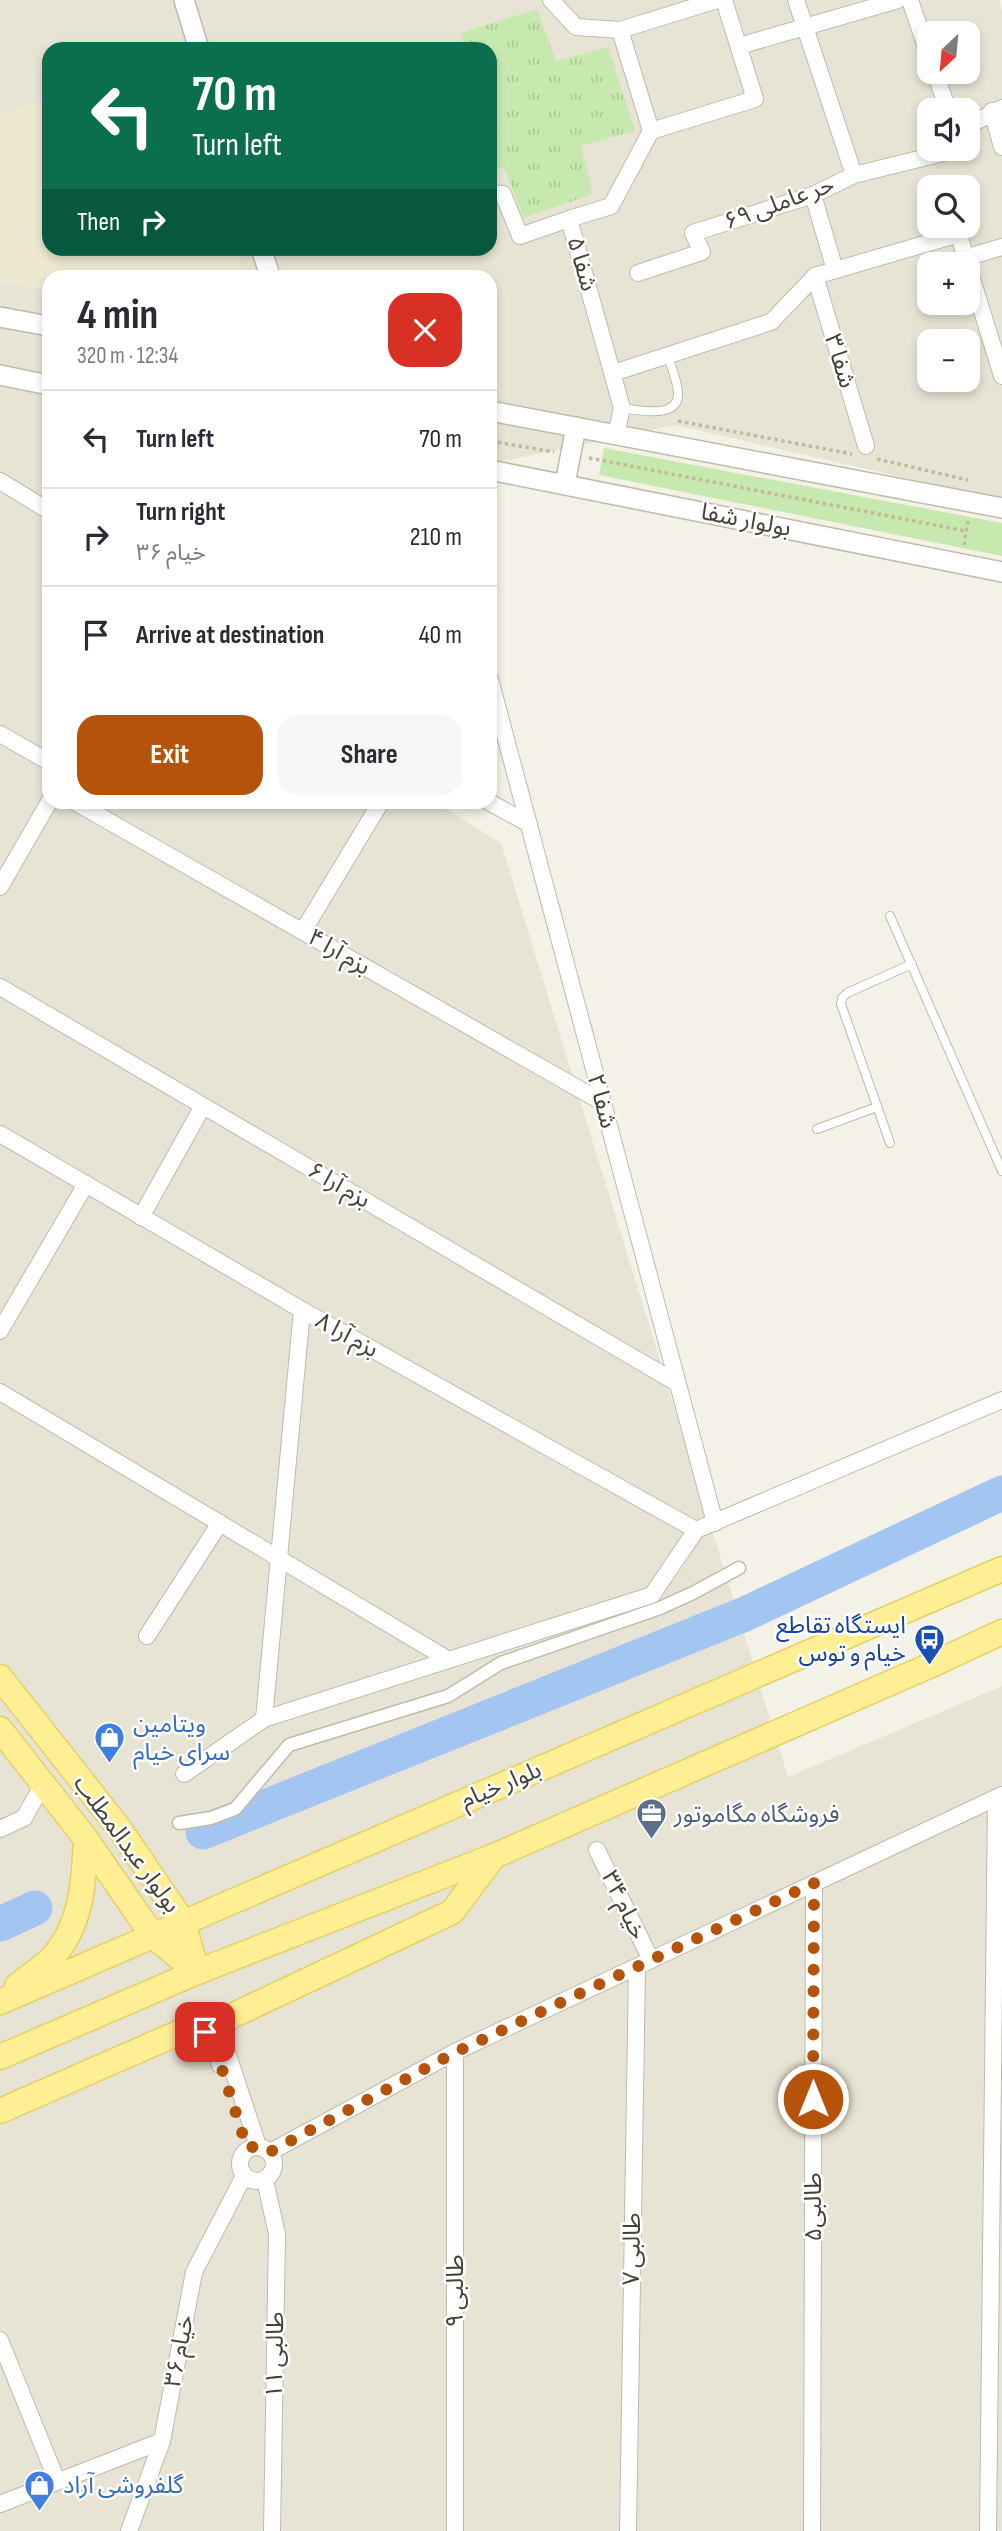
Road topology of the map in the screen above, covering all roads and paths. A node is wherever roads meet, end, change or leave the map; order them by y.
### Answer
1 (184, 0) edge
2 (551, 0) edge
3 (717, 0) edge
4 (724, 0) edge
5 (796, 0) edge
6 (898, 0) edge
7 (910, 0) edge
8 (917, 21) edge
9 (805, 27) junction
10 (620, 30) junction
11 (197, 42) edge
12 (738, 46) junction
13 (997, 110) edge
14 (980, 119) edge
15 (651, 131) junction
16 (1002, 147) edge
17 (917, 159) edge
18 (854, 175) junction
19 (497, 194) edge
20 (813, 195) junction
21 (569, 219) junction
22 (1002, 247) edge
23 (964, 252) edge
24 (980, 257) edge
25 (835, 270) junction
26 (638, 272) dead end
27 (814, 276) junction
28 (980, 305) edge
29 (0, 317) edge
30 (42, 325) edge
31 (667, 354) junction
32 (613, 373) junction
33 (0, 375) edge
34 (1002, 376) edge
35 (42, 384) edge
36 (622, 408) junction
37 (666, 410) junction
38 (497, 412) edge
39 (576, 427) junction
40 (616, 435) junction
41 (497, 441) edge
42 (866, 453) junction
43 (570, 455) junction
44 (497, 471) edge
45 (0, 481) edge
46 (977, 482) dead end
47 (565, 484) junction
48 (42, 507) edge
49 (1002, 508) edge
50 (966, 531) dead end
51 (1002, 572) edge
52 (497, 705) edge
53 (0, 734) edge
54 (42, 758) edge
55 (497, 806) edge
56 (45, 809) edge
57 (87, 809) edge
58 (377, 809) edge
59 (529, 824) junction
60 (0, 887) edge
61 (890, 916) dead end
62 (303, 931) junction
63 (912, 964) junction
64 (0, 987) edge
65 (602, 1102) junction
66 (203, 1106) junction
67 (877, 1107) junction
68 (817, 1129) dead end
69 (0, 1135) edge
70 (890, 1143) dead end
71 (1002, 1171) edge
72 (86, 1184) junction
73 (141, 1217) junction
74 (302, 1310) junction
75 (0, 1331) edge
76 (677, 1383) junction
77 (0, 1392) edge
78 (1002, 1400) edge
79 (220, 1523) junction
80 (715, 1523) junction
81 (696, 1530) junction
82 (279, 1558) junction
83 (739, 1568) dead end
84 (1002, 1569) edge
85 (1002, 1632) edge
86 (147, 1636) dead end
87 (449, 1660) junction
88 (0, 1677) edge
89 (264, 1719) junction
90 (0, 1729) edge
91 (184, 1774) dead end
92 (43, 1784) junction
93 (999, 1797) edge
94 (179, 1823) dead end
95 (0, 1829) edge
96 (86, 1839) junction
97 (597, 1850) dead end
98 (494, 1856) junction
99 (814, 1883) junction
100 (183, 1922) junction
101 (153, 1936) junction
102 (644, 1963) junction
103 (197, 1972) junction
104 (0, 2001) edge
105 (237, 2013) joint
106 (192, 2027) joint
107 (456, 2052) junction
108 (0, 2057) edge
109 (0, 2111) edge
110 (258, 2149) junction
111 (244, 2176) junction
112 (265, 2180) junction
113 (0, 2340) edge
114 (162, 2441) junction
115 (57, 2481) junction
116 (0, 2504) edge
117 (129, 2531) edge
118 (272, 2531) edge
119 (455, 2531) edge
120 (628, 2531) edge
121 (811, 2531) edge
122 (988, 2531) edge

1 - 11 street
2 - 10 street
3 - 10 street
4 - 12 street
5 - 9 street
6 - 9 street
7 - 8 street
9 - 12 street
9 - 18 street
10 - 15 street
12 - 15 street
13 - 14 street
13 - 16 street
15 - 21 street, شفا ۵
17 - 18 street, حر عاملی ۶۹
18 - 20 street, حر عاملی ۶۹
19 - 21 street
20 - 25 street
20 - 26 street, حر عاملی ۶۹
21 - 32 street, شفا ۵
22 - 24 street
23 - 25 street
25 - 27 street
27 - 31 street
27 - 42 street, شفا ۳
28 - 34 street
29 - 30 street
31 - 32 street
31 - 37 lane
32 - 36 street, شفا ۵
33 - 35 street
36 - 37 lane
36 - 40 street, شفا ۵
37 - 42 path
38 - 39 street
39 - 40 street
39 - 43 street
40 - 49 street
41 - 43 path
42 - 46 path
43 - 47 street
43 - 50 path
44 - 47 street, بولوار شفا
45 - 48 street
47 - 51 street, بولوار شفا
52 - 59 street, شفا ۲
53 - 54 street
55 - 59 street
56 - 60 street
57 - 62 street, بزم آرا ۴
58 - 62 street
59 - 65 street, شفا ۲
61 - 63 lane
62 - 65 street, بزم آرا ۴
63 - 67 lane
63 - 71 lane
64 - 66 street, بزم آرا ۶
65 - 76 street, شفا ۲
66 - 73 street
66 - 76 street, بزم آرا ۶
67 - 68 lane
67 - 70 lane
69 - 72 street, بزم آرا ۸
72 - 73 street, بزم آرا ۸
72 - 75 street
73 - 74 street, بزم آرا ۸
74 - 81 street, بزم آرا ۸
74 - 82 street
76 - 80 street, شفا ۲
77 - 79 street
78 - 80 street
79 - 82 street
79 - 86 street
80 - 81 street
81 - 87 street
82 - 87 street
82 - 89 street
83 - 94 street
84 - 100 main road, بلوار خیام
85 - 98 main road
87 - 89 street
88 - 100 main road, بولوار عبدالمطلب
89 - 91 street
90 - 92 main road, بولوار عبدالمطلب
92 - 95 street
92 - 96 main road, بولوار عبدالمطلب
93 - 99 street
93 - 122 street
96 - 101 main road, بولوار عبدالمطلب
96 - 104 main road
97 - 102 street, خیام ۳۴
98 - 103 main road
98 - 105 main road
99 - 102 street
99 - 121 street, طالبی۵
100 - 101 main road, بلوار خیام
100 - 103 main road, بولوار عبدالمطلب
101 - 103 main road, بولوار عبدالمطلب
101 - 104 main road, بلوار خیام
102 - 107 street
102 - 120 street, طالبی ۷
103 - 108 main road
105 - 110 street
106 - 109 main road
106 - 110 street
107 - 110 street
107 - 119 street, طالبی ۹
110 - 111 street
110 - 112 street
111 - 112 street
111 - 114 street, خیام ۳۶
112 - 118 street, طالبی ۱۱
113 - 115 street
114 - 115 street
114 - 117 street, خیام ۳۶
115 - 116 street

